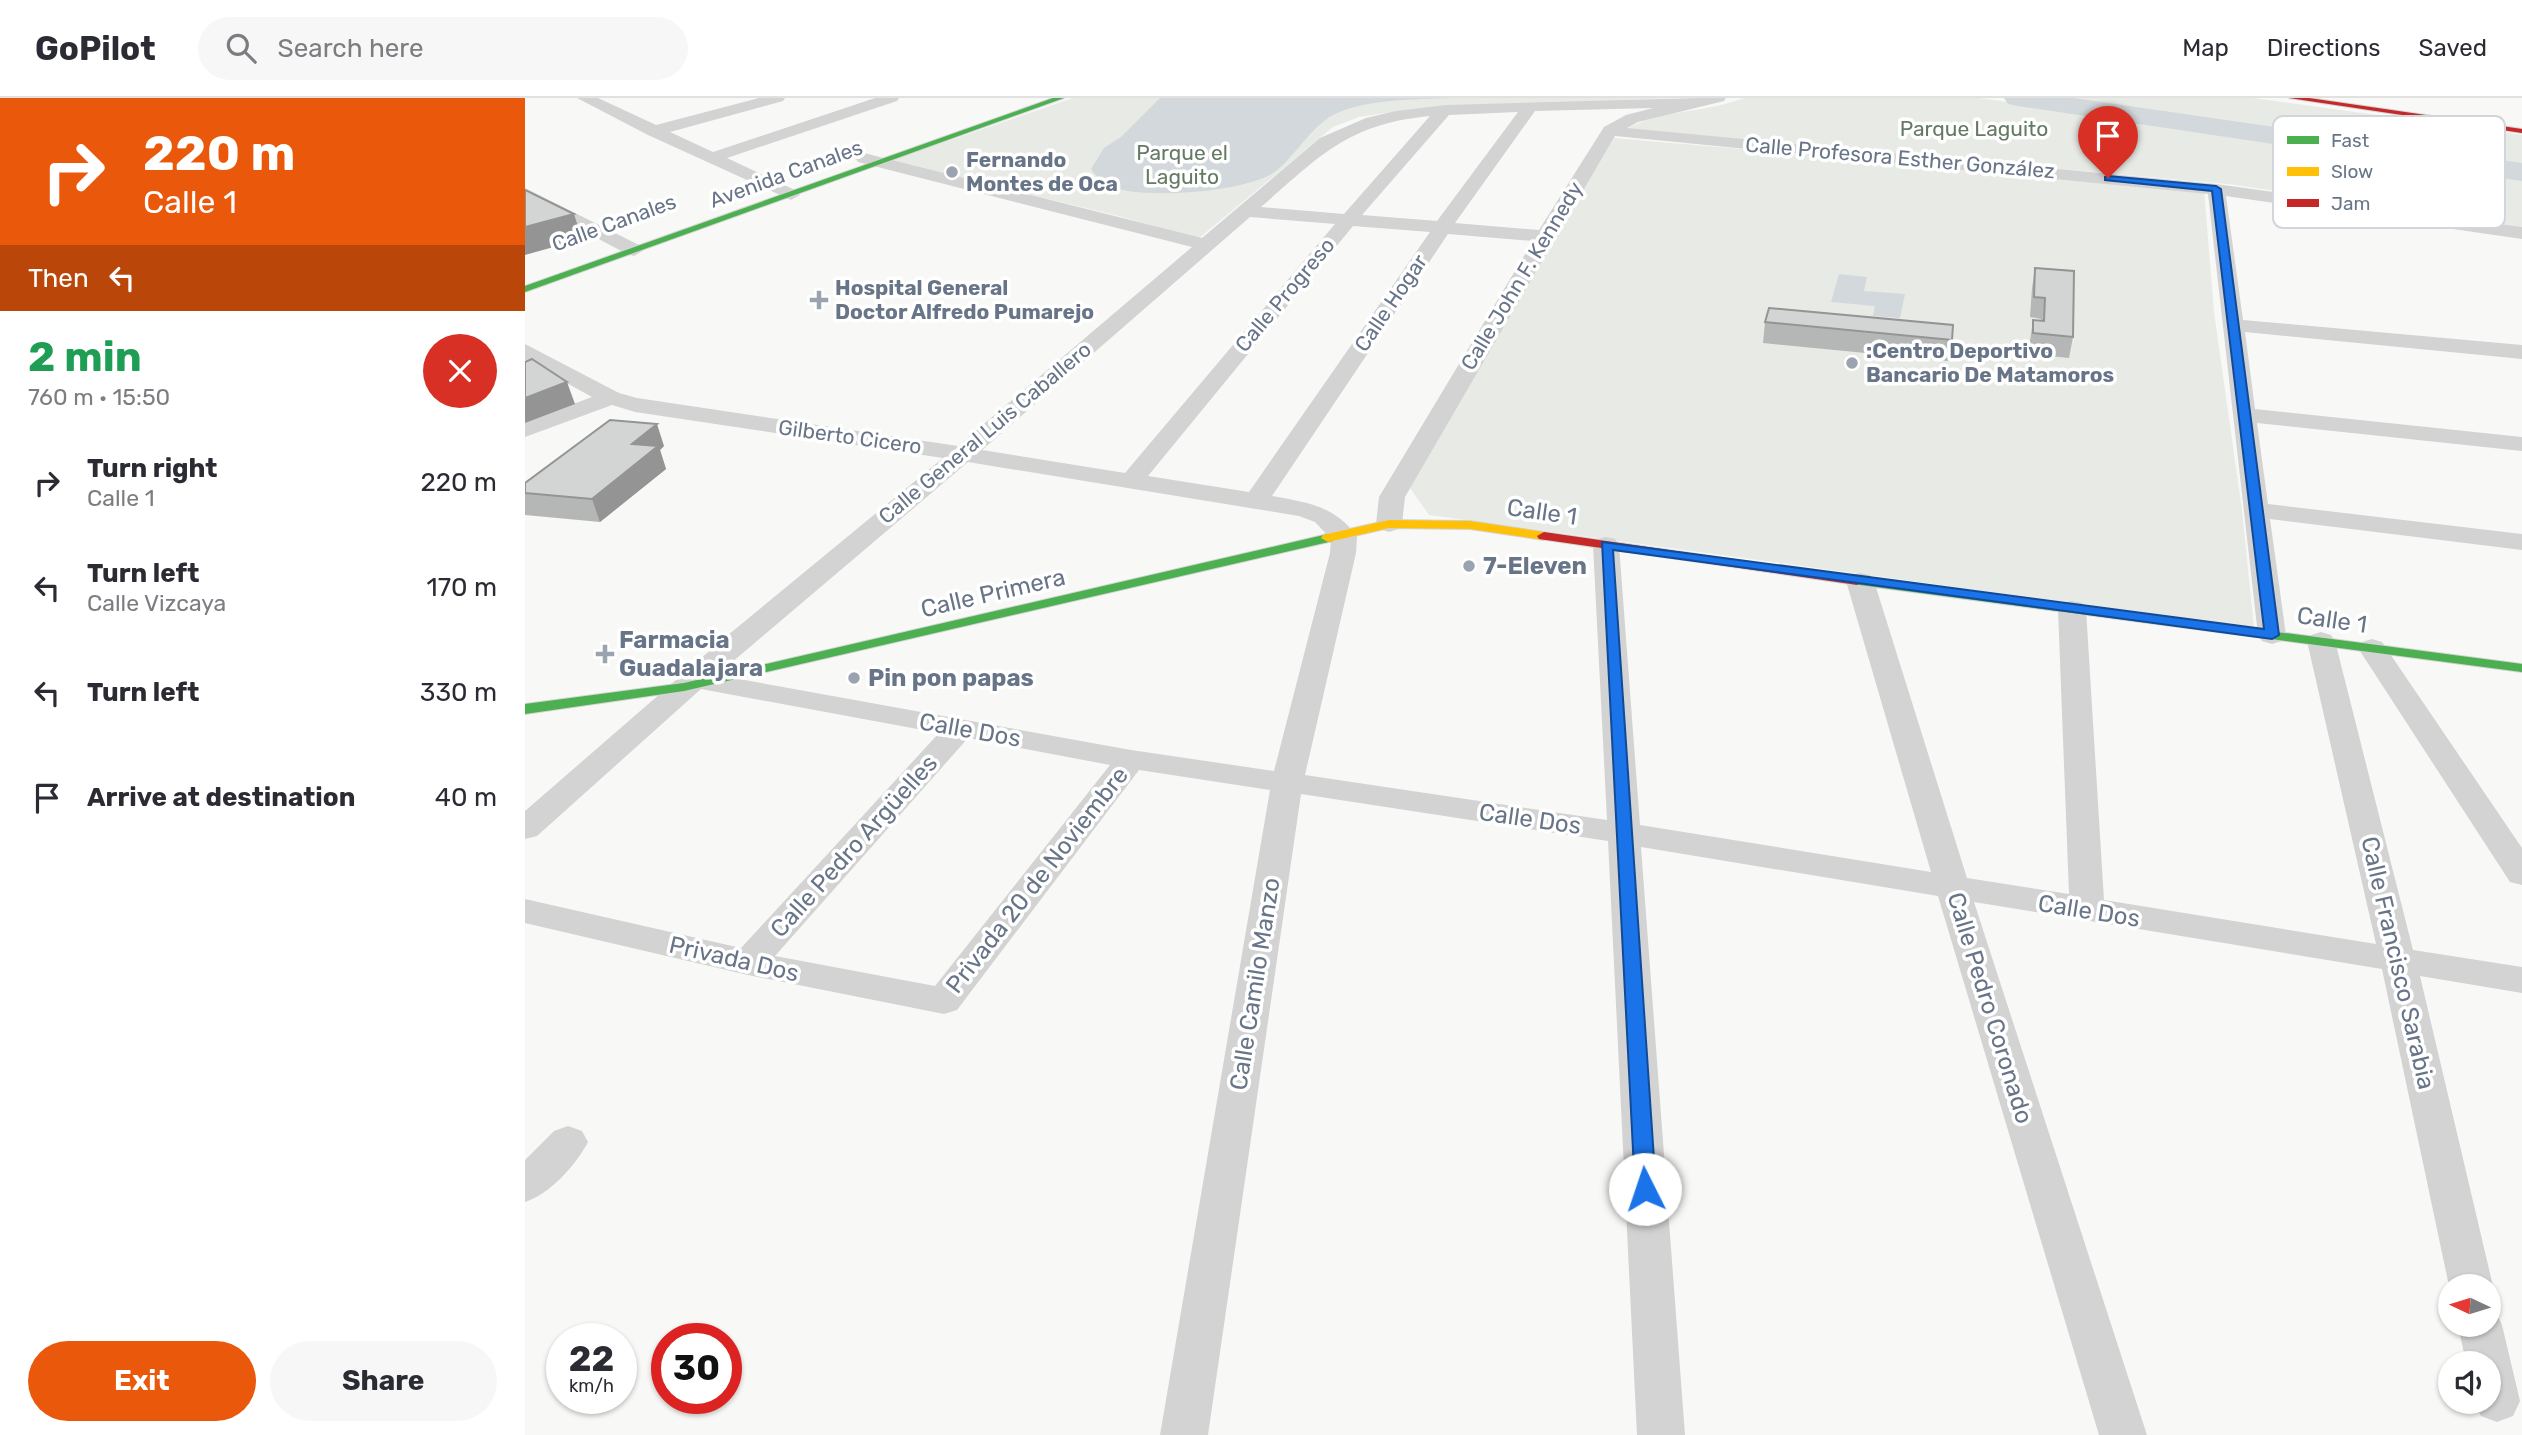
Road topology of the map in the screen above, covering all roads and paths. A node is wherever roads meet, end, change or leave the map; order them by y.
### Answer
1 (622, 98) edge
2 (777, 98) edge
3 (891, 98) edge
4 (1034, 98) edge
5 (1060, 98) edge
6 (1719, 98) edge
7 (2293, 98) edge
8 (2338, 98) edge
9 (591, 101) edge
10 (1688, 105) junction
11 (1530, 107) junction
12 (1443, 111) junction
13 (2398, 111) junction
14 (2429, 116) edge
15 (2446, 116) edge
16 (655, 131) junction
17 (1610, 131) junction
18 (712, 158) junction
19 (873, 160) junction
20 (2216, 189) junction
21 (784, 191) junction
22 (525, 193) edge
23 (2273, 197) edge
24 (1245, 211) junction
25 (1347, 220) junction
26 (1442, 228) junction
27 (2487, 228) edge
28 (2522, 233) edge
29 (1545, 236) junction
30 (1206, 245) junction
31 (626, 247) junction
32 (525, 278) edge
33 (525, 289) edge
34 (2234, 330) junction
35 (525, 351) edge
36 (2522, 352) edge
37 (2522, 362) edge
38 (611, 398) junction
39 (2245, 415) junction
40 (525, 430) edge
41 (2522, 444) edge
42 (963, 454) junction
43 (1131, 481) junction
44 (1255, 502) junction
45 (2257, 510) junction
46 (1389, 524) junction
47 (1471, 525) joint
48 (1344, 537) junction
49 (2522, 542) edge
50 (1606, 545) junction
51 (1860, 581) junction
52 (2072, 609) junction
53 (2272, 635) junction
54 (2321, 641) junction
55 (2372, 648) junction
56 (2522, 668) edge
57 (694, 684) junction
58 (525, 709) edge
59 (960, 729) junction
60 (1131, 759) junction
61 (1287, 783) junction
62 (525, 829) edge
63 (1622, 833) junction
64 (2522, 874) edge
65 (1953, 888) junction
66 (525, 911) edge
67 (2087, 911) junction
68 (2398, 961) junction
69 (748, 963) junction
70 (2522, 980) edge
71 (944, 1000) joint
72 (568, 1142) dead end
73 (525, 1185) edge
74 (2468, 1274) edge
75 (1184, 1435) edge
76 (1661, 1435) edge
77 (2123, 1435) edge

1 - 9 street
2 - 16 street
3 - 18 street
4 - 19 street, Calle Canales
5 - 19 street, Avenida Canales
6 - 10 street
7 - 13 street
8 - 13 street
9 - 16 street
10 - 11 street, Calle General Luis Caballero
10 - 17 street
11 - 12 street, Calle General Luis Caballero
11 - 26 street, Calle Hogar
12 - 24 street, Calle General Luis Caballero
12 - 25 street, Calle Progreso
13 - 14 street
13 - 15 street
16 - 18 street
17 - 20 street, Calle Profesora Esther González
17 - 29 street, Calle John F. Kennedy
18 - 21 street
19 - 21 street, Calle Canales
19 - 30 street
20 - 23 street, Calle Profesora Esther González
20 - 34 street
21 - 31 street, Calle Canales
22 - 31 street
24 - 25 street
24 - 30 street, Calle General Luis Caballero
25 - 26 street
25 - 43 street, Calle Progreso
26 - 29 street
26 - 44 street, Calle Hogar
27 - 28 street, Calle Profesora Esther González
29 - 46 street, Calle John F. Kennedy
30 - 42 street, Calle General Luis Caballero
31 - 32 street, Calle Canales
31 - 33 street
34 - 36 street
34 - 37 street
34 - 39 street
35 - 38 street, Gilberto Cicero
38 - 40 street
38 - 42 street, Gilberto Cicero
39 - 41 street
39 - 45 street
42 - 43 street, Gilberto Cicero
42 - 57 street, Calle General Luis Caballero
43 - 44 street, Gilberto Cicero
44 - 48 street, Gilberto Cicero
45 - 49 street
45 - 53 street
46 - 47 street, Calle Primera
46 - 48 street, Calle Primera
47 - 50 street, Calle 1
48 - 57 street, Calle Primera
48 - 61 street, Calle Camilo Manzo
50 - 51 street, Calle 1
50 - 63 street
51 - 52 street, Calle 1
51 - 65 street, Calle Pedro Coronado
52 - 53 street, Calle 1
52 - 67 street
53 - 54 street, Calle 1
54 - 55 street, Calle 1
54 - 68 street, Calle Francisco Sarabia
55 - 56 street, Calle 1
55 - 64 street
57 - 58 street, Calle Primera
57 - 59 street, Calle Dos
57 - 62 street, Calle General Luis Caballero
59 - 60 street, Calle Dos
59 - 69 street, Calle Pedro Argüelles
60 - 61 street, Calle Dos
60 - 71 street, Privada 20 de Noviembre
61 - 63 street, Calle Dos
61 - 75 street, Calle Camilo Manzo
63 - 65 street, Calle Dos
63 - 76 street
65 - 67 street, Calle Dos
65 - 77 street, Calle Pedro Coronado
66 - 69 street, Privada Dos
67 - 68 street, Calle Dos
68 - 70 street, Calle Dos
68 - 74 street, Calle Francisco Sarabia
69 - 71 street, Privada Dos
72 - 73 street

